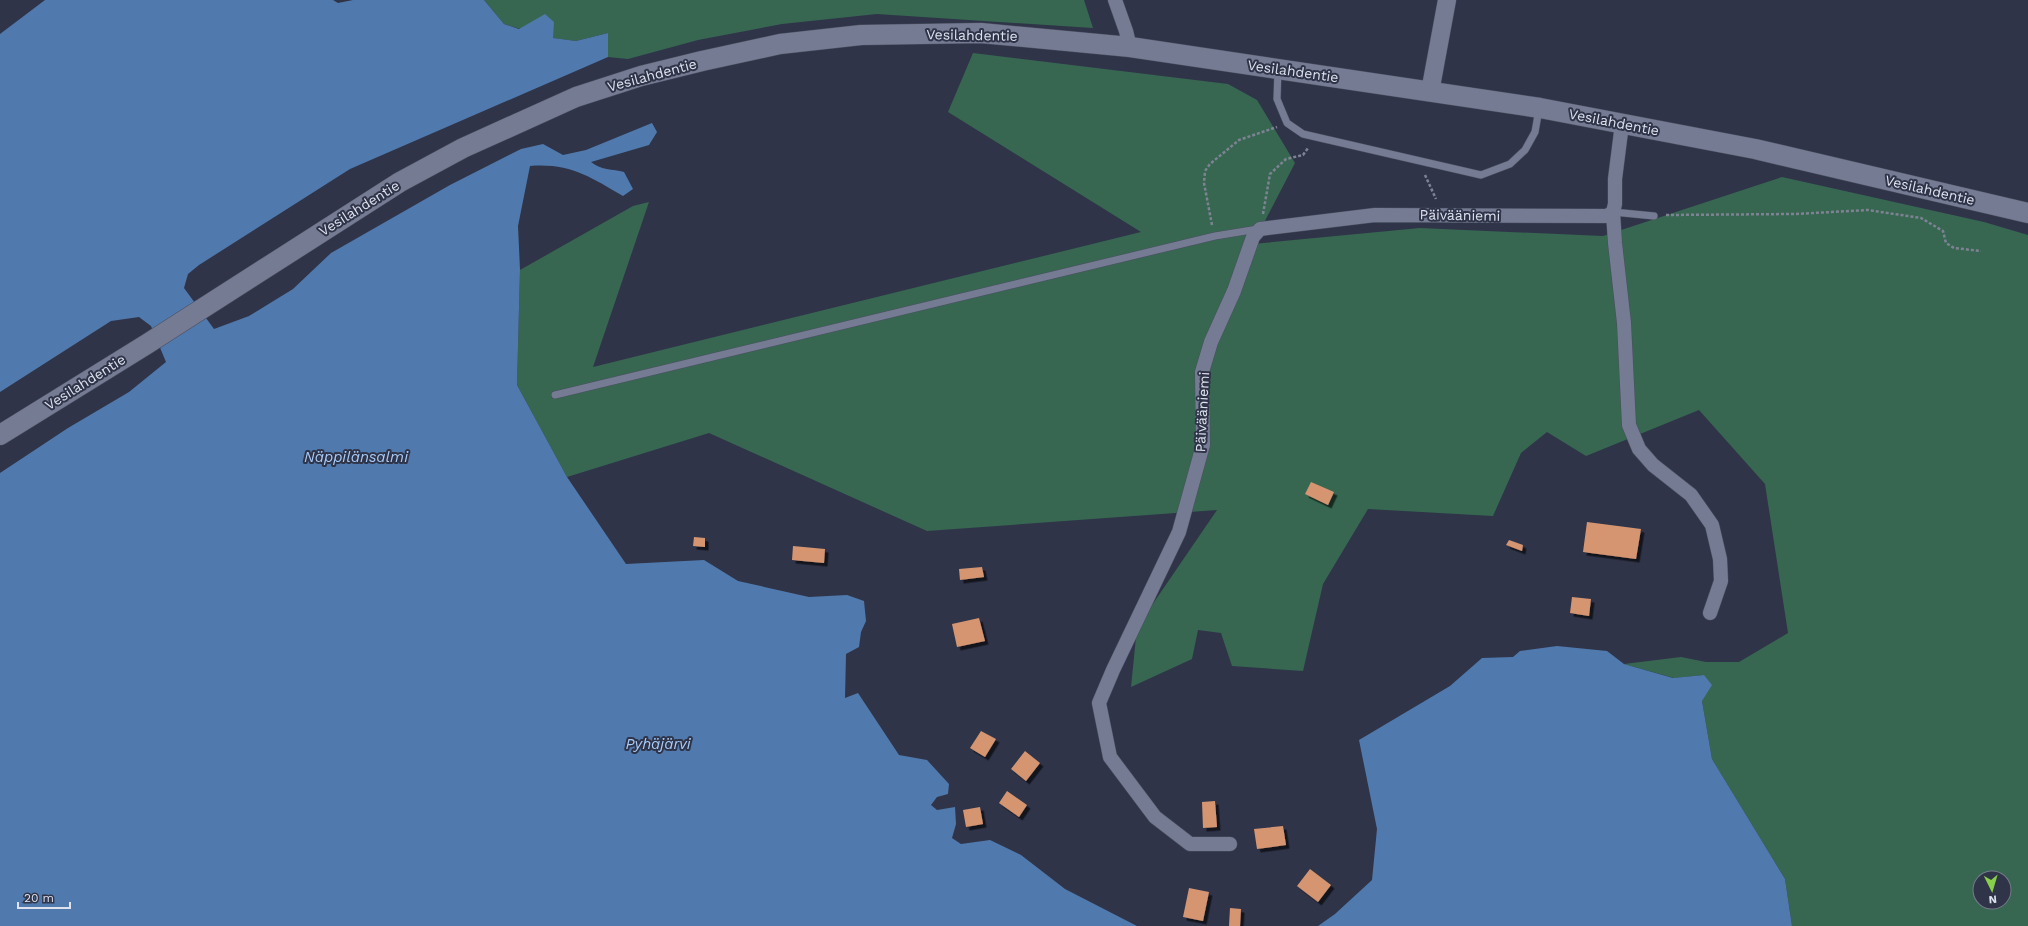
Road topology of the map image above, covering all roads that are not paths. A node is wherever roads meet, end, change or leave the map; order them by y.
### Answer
1 (1115, 0) edge
2 (1447, 0) edge
3 (1130, 48) junction
4 (1278, 69) junction
5 (1430, 92) junction
6 (1540, 108) junction
7 (1622, 124) junction
8 (1613, 212) junction
9 (2028, 213) edge
10 (1654, 216) road end
11 (1260, 229) junction
12 (555, 395) dead end
13 (0, 435) edge
14 (1710, 613) dead end
15 (1230, 844) dead end

1 - 3 street
2 - 5 street
3 - 4 main road, Vesilahdentie
3 - 13 main road, Vesilahdentie
4 - 5 main road, Vesilahdentie
4 - 6 lane
5 - 6 main road, Vesilahdentie
6 - 7 main road, Vesilahdentie
7 - 8 street
7 - 9 main road, Vesilahdentie
8 - 10 lane
8 - 11 street, Päivääniemi
8 - 14 street
11 - 12 lane
11 - 15 street, Päivääniemi

